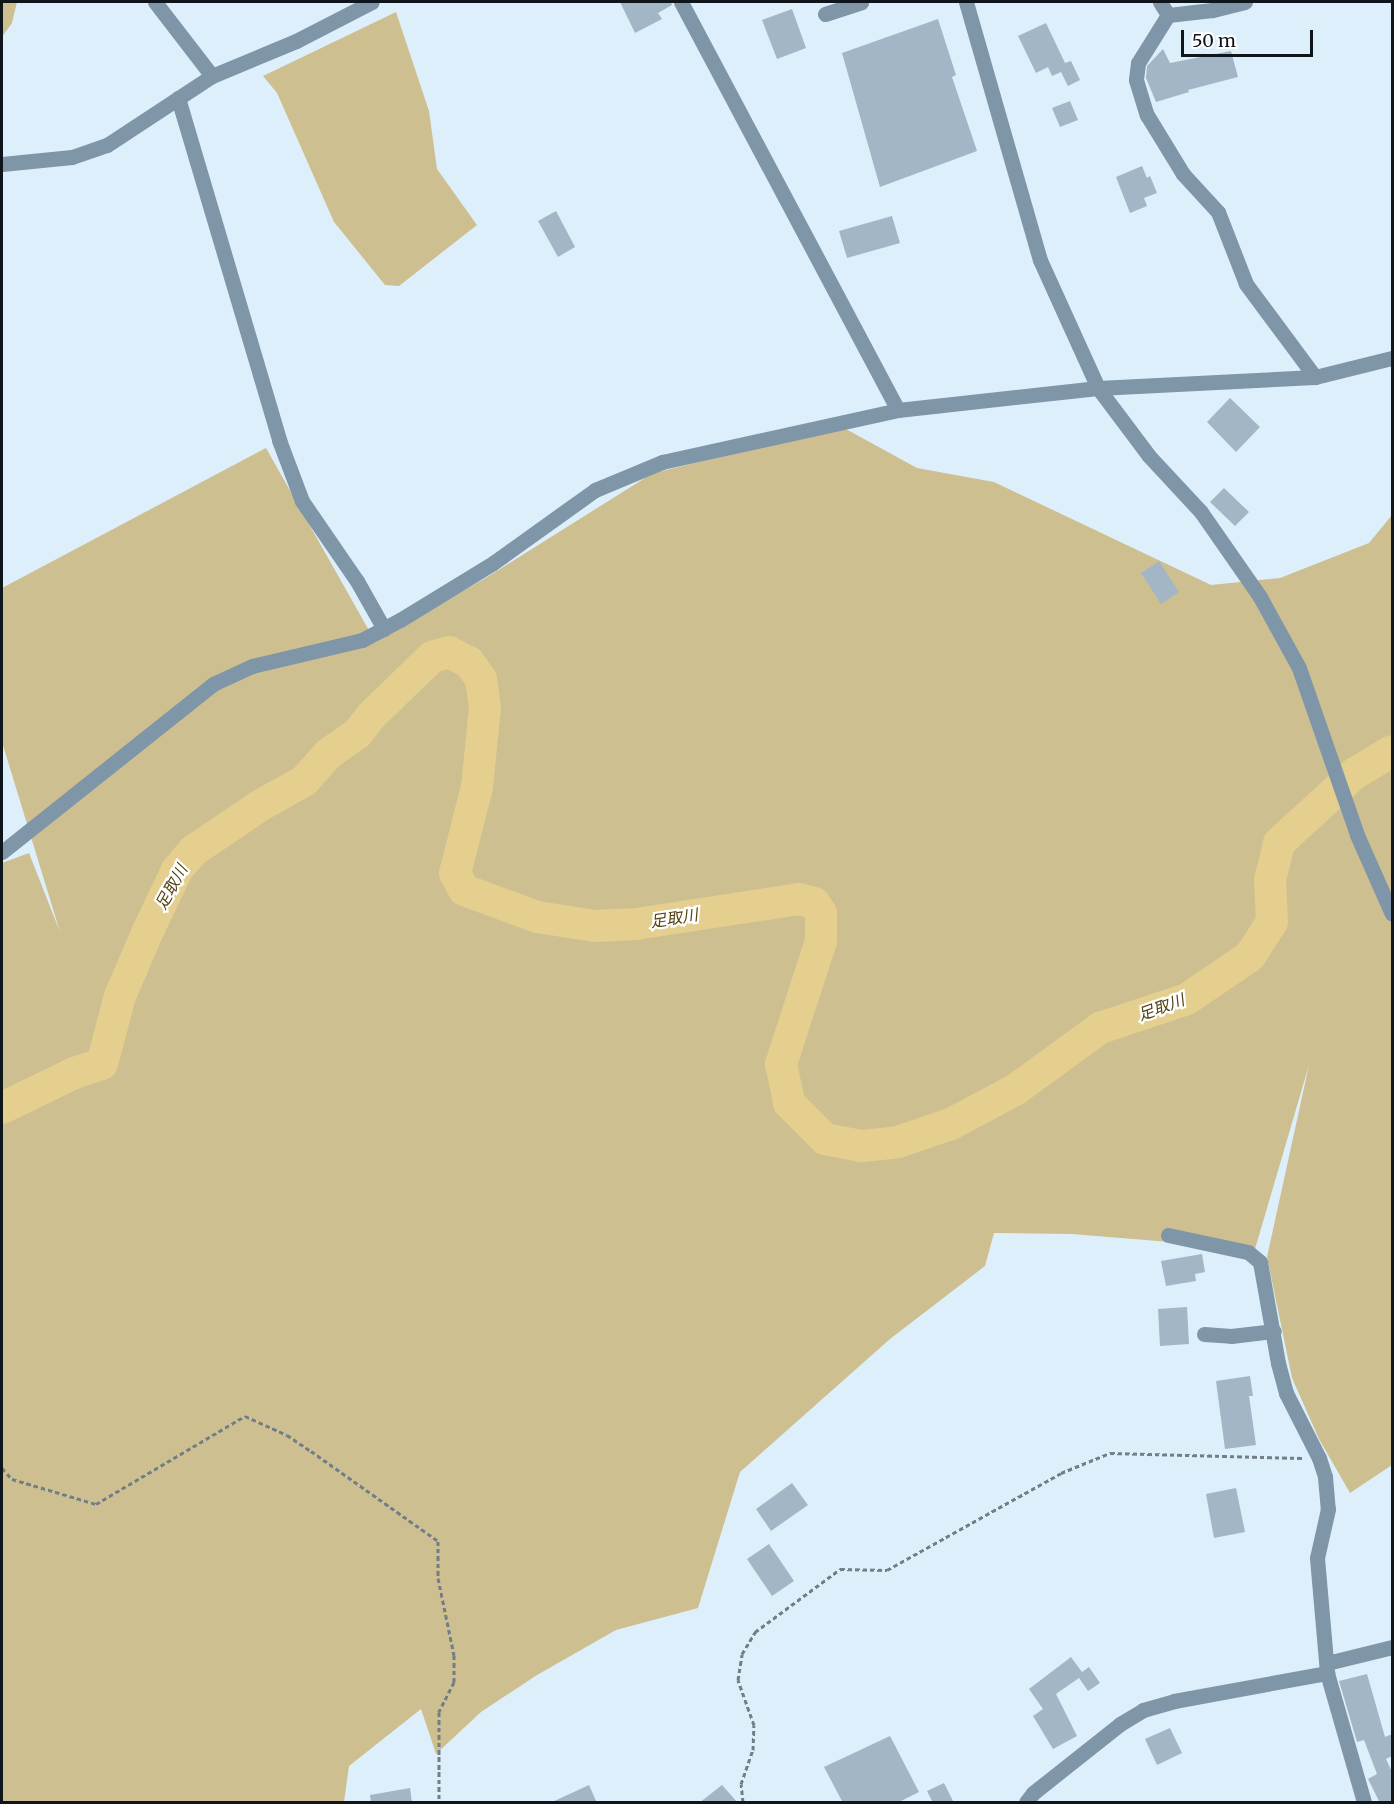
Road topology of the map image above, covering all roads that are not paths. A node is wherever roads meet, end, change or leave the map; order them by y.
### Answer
1 (154, 2) edge
2 (372, 2) edge
3 (681, 2) edge
4 (861, 2) edge
5 (966, 2) edge
6 (1245, 2) edge
7 (1164, 8) edge
8 (825, 14) dead end
9 (212, 76) junction
10 (178, 98) junction
11 (2, 164) edge
12 (1392, 358) edge
13 (1315, 377) junction
14 (1098, 388) junction
15 (898, 410) junction
16 (384, 629) junction
17 (2, 852) edge
18 (1392, 914) edge
19 (1168, 1235) dead end
20 (1274, 1331) junction
21 (1204, 1334) dead end
22 (1392, 1647) edge
23 (1327, 1668) junction
24 (1026, 1803) edge
25 (1364, 1803) edge

1 - 9 street
2 - 9 street
3 - 15 street
4 - 8 street
5 - 14 street
6 - 7 street
7 - 13 street
9 - 10 street
10 - 11 street
10 - 16 street
12 - 13 street
13 - 14 street
14 - 15 street
14 - 18 street
15 - 16 street
16 - 17 street
19 - 20 street
20 - 21 street
20 - 23 street
22 - 23 street
23 - 24 street
23 - 25 street

